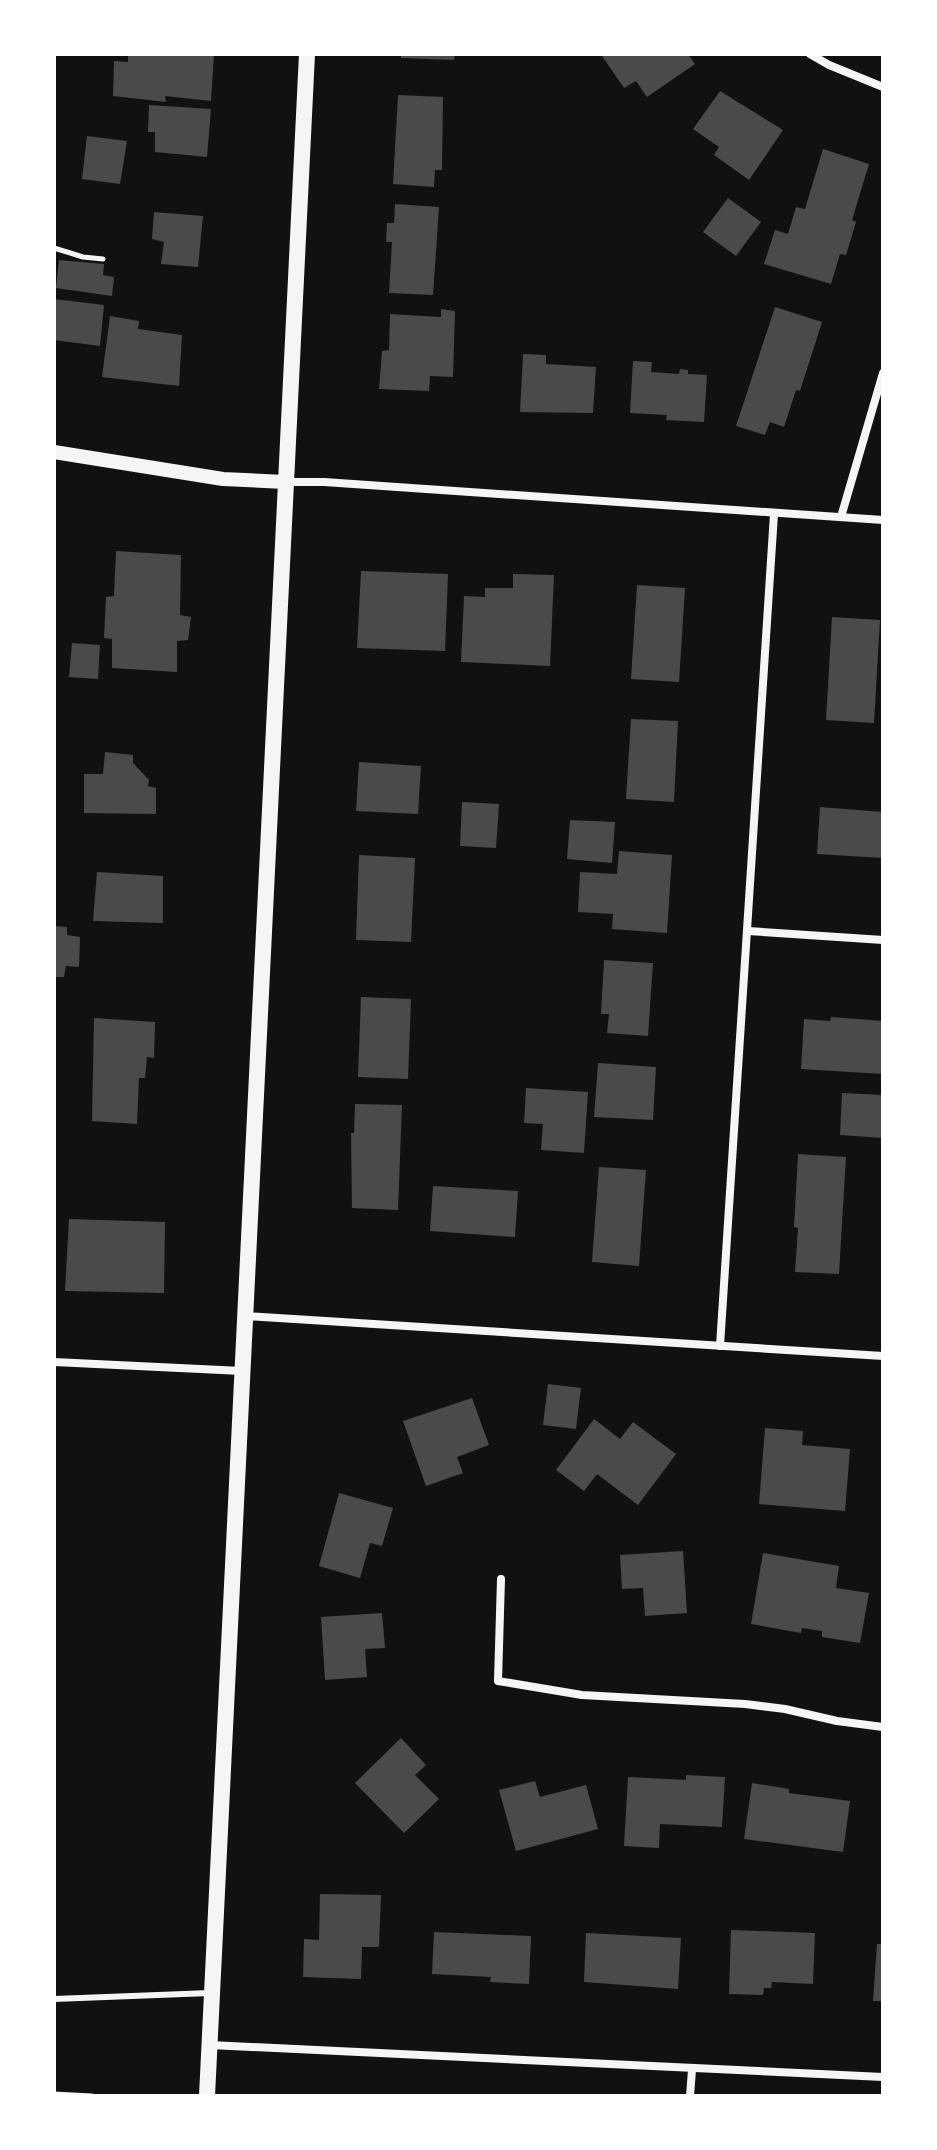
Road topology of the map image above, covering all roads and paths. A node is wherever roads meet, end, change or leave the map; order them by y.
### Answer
1 (307, 54) edge
2 (810, 54) edge
3 (883, 87) edge
4 (54, 248) edge
5 (103, 259) dead end
6 (883, 373) edge
7 (54, 452) edge
8 (285, 482) junction
9 (774, 514) junction
10 (841, 517) junction
11 (883, 520) edge
12 (748, 931) junction
13 (883, 940) edge
14 (245, 1316) junction
15 (720, 1346) junction
16 (883, 1356) edge
17 (54, 1362) edge
18 (243, 1371) junction
19 (501, 1579) dead end
20 (883, 1727) edge
21 (211, 1993) junction
22 (54, 1999) edge
23 (209, 2045) junction
24 (692, 2070) junction
25 (883, 2077) edge
26 (54, 2094) edge
27 (92, 2096) edge
28 (207, 2096) edge
29 (690, 2096) edge

1 - 8 main road
2 - 3 street
4 - 5 path
6 - 10 street
7 - 8 street
8 - 9 street
8 - 14 main road
9 - 10 street
9 - 12 street
10 - 11 street
12 - 13 street
12 - 15 street
14 - 15 street
14 - 18 main road
15 - 16 street
17 - 18 street
18 - 21 main road
19 - 20 street
21 - 22 lane
21 - 23 main road
23 - 24 street
23 - 28 main road
24 - 25 street
24 - 29 street
26 - 27 path

